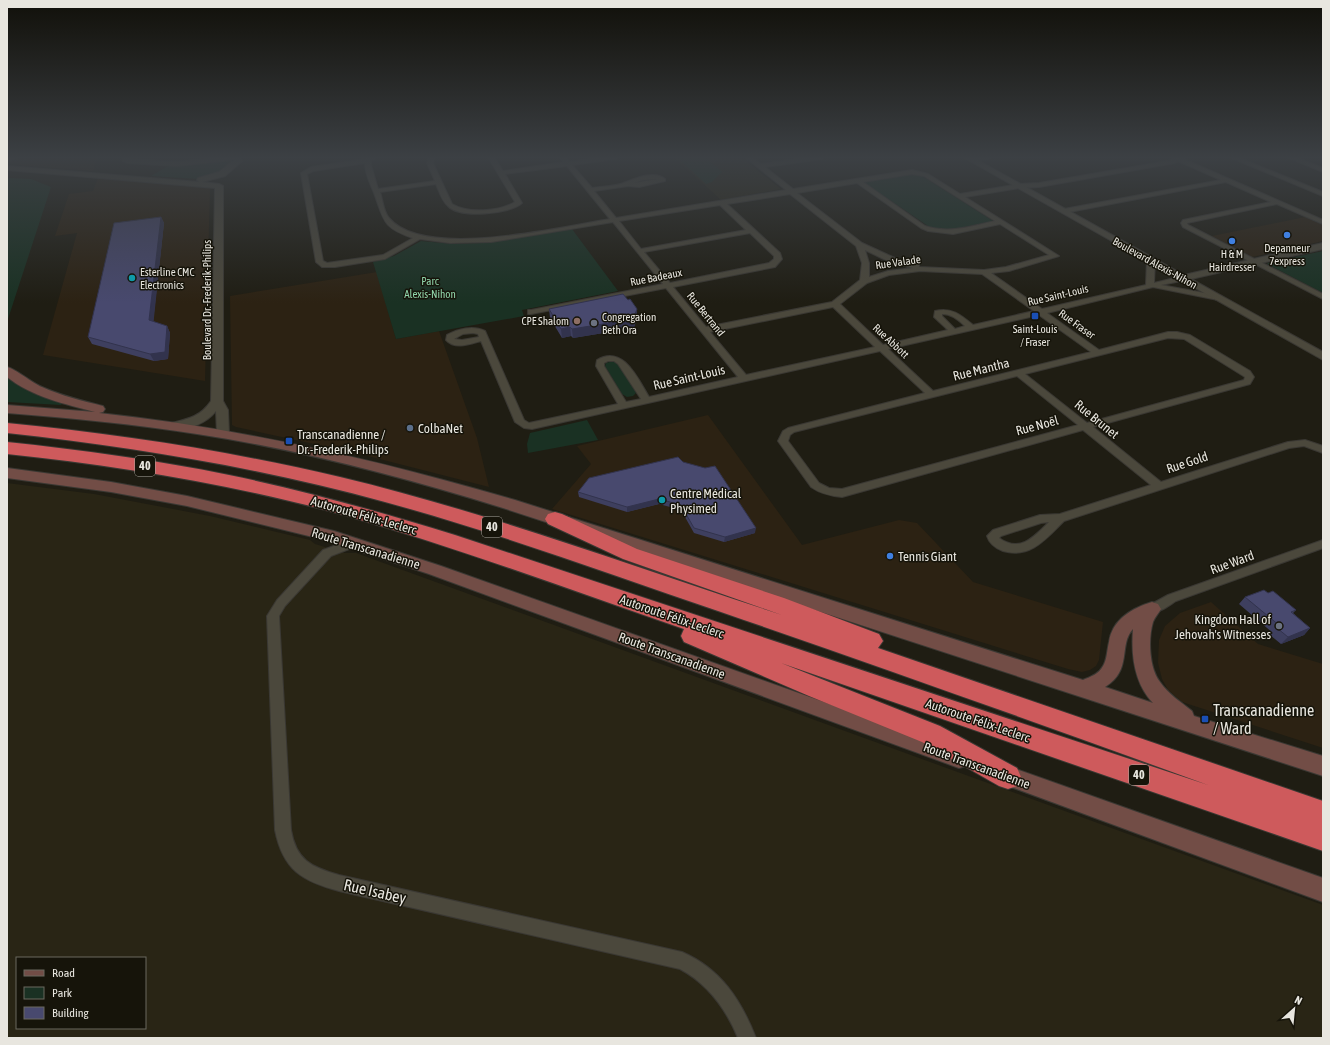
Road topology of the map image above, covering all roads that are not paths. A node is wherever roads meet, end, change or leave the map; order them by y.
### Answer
1 (220, 206) edge
2 (310, 206) edge
3 (381, 206) edge
4 (453, 206) edge
5 (515, 206) edge
6 (604, 206) edge
7 (705, 206) edge
8 (725, 206) edge
9 (808, 206) edge
10 (893, 206) edge
11 (975, 206) edge
12 (1061, 206) edge
13 (1091, 206) edge
14 (1260, 206) edge
15 (1287, 206) edge
16 (1068, 210) junction
17 (615, 220) junction
18 (1001, 222) junction
19 (1323, 222) edge
20 (752, 231) junction
21 (420, 237) junction
22 (859, 246) junction
23 (1323, 246) edge
24 (640, 251) junction
25 (1151, 260) junction
26 (1254, 262) junction
27 (933, 269) junction
28 (984, 272) junction
29 (1187, 277) junction
30 (864, 281) junction
31 (668, 285) junction
32 (1150, 285) junction
33 (1323, 297) edge
34 (1218, 298) junction
35 (835, 304) junction
36 (531, 312) dead end
37 (1041, 312) junction
38 (971, 327) junction
39 (705, 330) junction
40 (954, 331) junction
41 (484, 338) dead end
42 (1188, 338) joint
43 (880, 347) junction
44 (1323, 349) edge
45 (1098, 353) junction
46 (1323, 357) edge
47 (7, 371) edge
48 (1019, 373) junction
49 (744, 378) junction
50 (932, 395) junction
51 (646, 400) junction
52 (217, 401) junction
53 (623, 405) junction
54 (7, 409) edge
55 (134, 420) junction
56 (175, 426) junction
57 (1085, 426) junction
58 (7, 428) edge
59 (223, 434) junction
60 (783, 437) joint
61 (7, 448) edge
62 (1323, 450) edge
63 (7, 474) edge
64 (1159, 486) junction
65 (555, 518) junction
66 (1060, 518) junction
67 (328, 535) junction
68 (353, 543) junction
69 (1323, 544) edge
70 (326, 553) junction
71 (536, 570) junction
72 (1152, 609) junction
73 (1083, 689) junction
74 (1057, 720) junction
75 (1194, 724) junction
76 (1323, 766) edge
77 (1008, 777) junction
78 (1323, 814) edge
79 (1323, 837) edge
80 (1323, 890) edge
81 (747, 1038) edge

1 - 52 street, Boulevard Dr.-Frederik-Philips
2 - 21 street
3 - 21 street
4 - 5 street
6 - 17 street, Rue Bertrand
7 - 17 street
8 - 20 street
9 - 22 street
10 - 18 street
11 - 18 street
12 - 16 street, Boulevard Alexis-Nihon
13 - 16 street
14 - 26 street
15 - 19 street
16 - 25 street, Boulevard Alexis-Nihon
16 - 29 street, Boulevard Alexis-Nihon
17 - 21 street
17 - 24 street, Rue Bertrand
18 - 28 street, Rue Valade
20 - 24 street
20 - 31 street, Rue Badeaux
22 - 27 street
22 - 30 street
23 - 26 street, Rue Saint-Louis
24 - 31 street, Rue Bertrand
25 - 29 street, Boulevard Alexis-Nihon
25 - 32 street
26 - 29 street, Rue Saint-Louis
26 - 33 street
27 - 28 street, Rue Valade
27 - 30 street, Rue Valade
28 - 37 street, Rue Fraser
29 - 32 street, Rue Saint-Louis
29 - 34 street, Boulevard Alexis-Nihon
29 - 44 street, Boulevard Alexis-Nihon
30 - 35 street, Rue Valade
31 - 36 street, Rue Badeaux
31 - 39 street, Rue Bertrand
32 - 34 street, Rue Saint-Louis
32 - 37 street, Rue Saint-Louis
34 - 46 street, Boulevard Alexis-Nihon
35 - 39 street, Rue Valade
35 - 43 street, Rue Abbott
37 - 38 street, Rue Saint-Louis
37 - 45 street, Rue Fraser
38 - 40 street, Rue Saint-Louis
38 - 40 street
39 - 49 street, Rue Bertrand
40 - 43 street, Rue Saint-Louis
41 - 53 street, Rue Saint-Louis
42 - 45 street, Rue Mantha
42 - 57 street, Rue Noël
43 - 49 street, Rue Saint-Louis
43 - 50 street, Rue Abbott
45 - 48 street, Rue Mantha
47 - 55 main road
48 - 50 street, Rue Mantha
48 - 57 street, Rue Brunet
49 - 51 street, Rue Saint-Louis
50 - 60 street, Rue Mantha
51 - 53 street, Rue Saint-Louis
51 - 53 street
52 - 56 street
52 - 59 street
54 - 55 main road
55 - 56 main road
56 - 59 main road
57 - 60 street, Rue Noël
57 - 64 street, Rue Brunet
58 - 74 highway, Autoroute Félix-Leclerc / 40
59 - 65 main road
61 - 71 highway, Autoroute Félix-Leclerc / 40
62 - 64 street, Rue Gold
63 - 67 main road, Route Transcanadienne
64 - 66 street, Rue Gold
65 - 73 main road
65 - 74 highway
66 - 66 street, Rue Gold
67 - 68 main road, Route Transcanadienne
67 - 70 street
68 - 70 street, Rue Isabey
68 - 77 main road, Route Transcanadienne
69 - 72 street, Rue Ward
70 - 81 street, Rue Isabey
71 - 77 highway
71 - 79 highway, Autoroute Félix-Leclerc / 40
72 - 73 main road
72 - 75 main road
73 - 75 main road
74 - 78 highway, Autoroute Félix-Leclerc / 40
75 - 76 main road
77 - 80 main road, Route Transcanadienne

